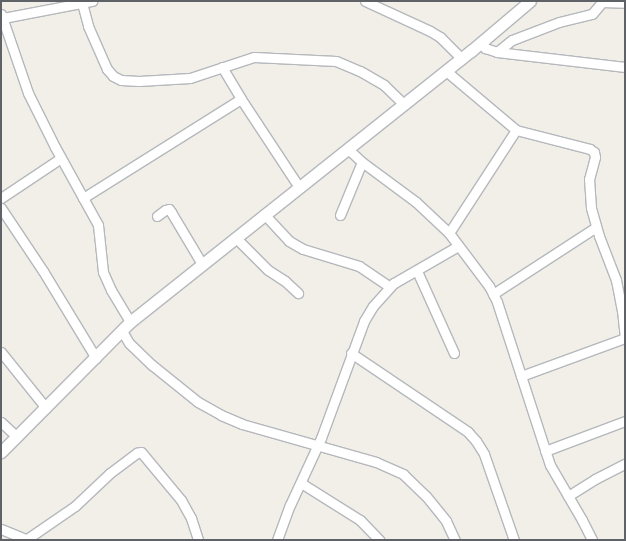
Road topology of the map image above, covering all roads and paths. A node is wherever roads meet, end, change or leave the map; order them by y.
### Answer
1 (92, 1) edge
2 (365, 1) edge
3 (530, 1) edge
4 (82, 3) junction
5 (625, 3) edge
6 (2, 16) edge
7 (482, 42) junction
8 (497, 52) junction
9 (462, 59) junction
10 (222, 67) junction
11 (625, 67) edge
12 (446, 71) junction
13 (240, 99) junction
14 (404, 104) junction
15 (516, 130) junction
16 (348, 149) junction
17 (61, 158) junction
18 (362, 162) junction
19 (299, 187) junction
20 (1, 198) edge
21 (83, 198) junction
22 (1, 208) edge
23 (264, 214) junction
24 (340, 215) dead end
25 (157, 216) dead end
26 (596, 227) junction
27 (449, 233) junction
28 (236, 238) junction
29 (458, 246) junction
30 (202, 264) junction
31 (417, 271) junction
32 (390, 287) junction
33 (298, 293) dead end
34 (493, 294) junction
35 (130, 322) junction
36 (122, 331) junction
37 (625, 338) edge
38 (1, 352) edge
39 (351, 353) junction
40 (454, 353) dead end
41 (96, 358) junction
42 (521, 376) junction
43 (46, 408) junction
44 (625, 421) edge
45 (1, 422) edge
46 (17, 437) junction
47 (317, 447) junction
48 (545, 451) junction
49 (1, 452) edge
50 (625, 464) edge
51 (301, 483) junction
52 (568, 496) junction
53 (1, 529) edge
54 (27, 540) edge
55 (198, 540) edge
56 (277, 540) edge
57 (379, 540) edge
58 (455, 540) edge
59 (514, 540) edge
60 (592, 540) edge

1 - 4 street
2 - 9 street
3 - 7 street
4 - 6 street
4 - 10 street
5 - 8 street
6 - 17 street
7 - 8 street
7 - 9 street
8 - 11 street
9 - 12 street
10 - 13 street
10 - 14 street
12 - 14 street
12 - 15 street
13 - 19 street
13 - 21 street
14 - 16 street
15 - 26 street
15 - 27 street
16 - 18 street
16 - 19 street
17 - 20 street
17 - 21 street
18 - 24 street
18 - 27 street
19 - 23 street
21 - 35 street
22 - 41 street
23 - 28 street
23 - 32 street
25 - 30 street
26 - 34 street
26 - 37 street
27 - 29 street
28 - 30 street
28 - 33 street
29 - 31 street
29 - 34 street
30 - 35 street
31 - 32 street
31 - 40 street
32 - 39 street
34 - 42 street
35 - 36 street
36 - 41 street
36 - 47 street
37 - 42 street
38 - 43 street
39 - 47 street
39 - 59 street
41 - 43 street
42 - 48 street
43 - 46 street
44 - 48 street
45 - 46 street
46 - 49 street
47 - 51 street
47 - 58 street
48 - 52 street
50 - 52 street
51 - 56 street
51 - 57 street
52 - 60 street
53 - 54 street
54 - 55 street

